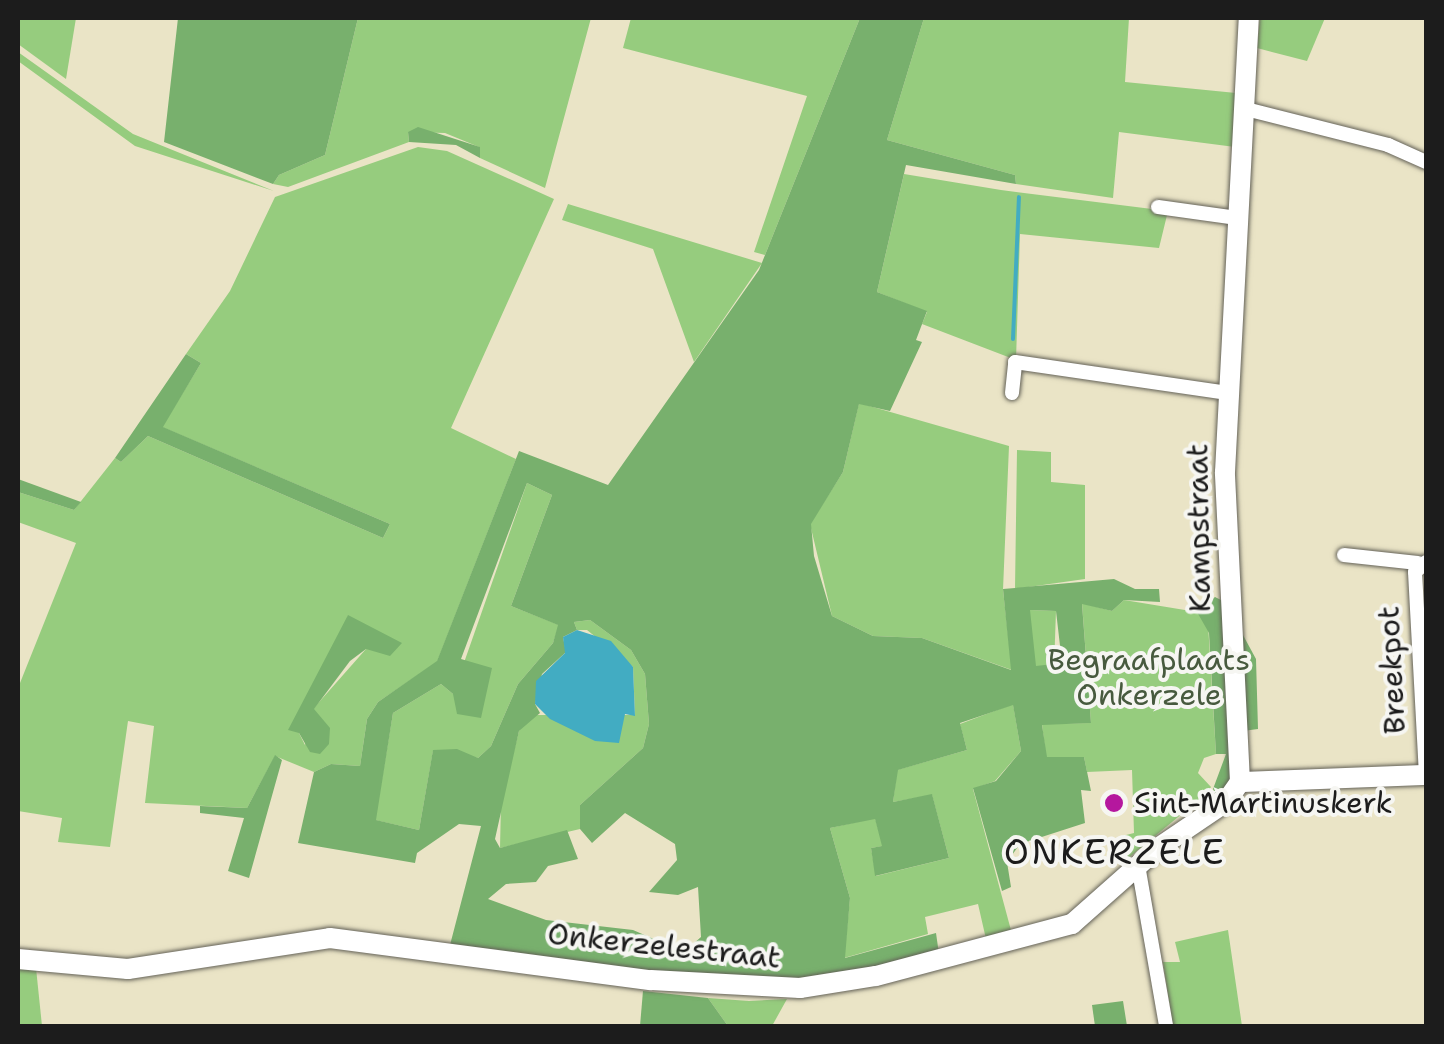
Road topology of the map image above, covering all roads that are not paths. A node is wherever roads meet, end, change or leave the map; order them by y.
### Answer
1 (1249, 18) edge
2 (1242, 108) junction
3 (1426, 162) edge
4 (1158, 208) dead end
5 (1238, 218) junction
6 (1012, 393) dead end
7 (1228, 393) junction
8 (1344, 555) dead end
9 (1422, 562) edge
10 (1426, 775) edge
11 (1240, 782) junction
12 (1138, 864) junction
13 (18, 959) edge
14 (1166, 1026) edge

1 - 2 street, Kampstraat
2 - 3 street
2 - 5 street, Kampstraat
4 - 5 street
5 - 7 street, Kampstraat
6 - 7 street
7 - 11 street, Kampstraat
8 - 9 street, Breekpot
9 - 10 street, Breekpot
10 - 11 street
11 - 12 street, Onkerzelestraat
12 - 13 street, Onkerzelestraat
12 - 14 street

